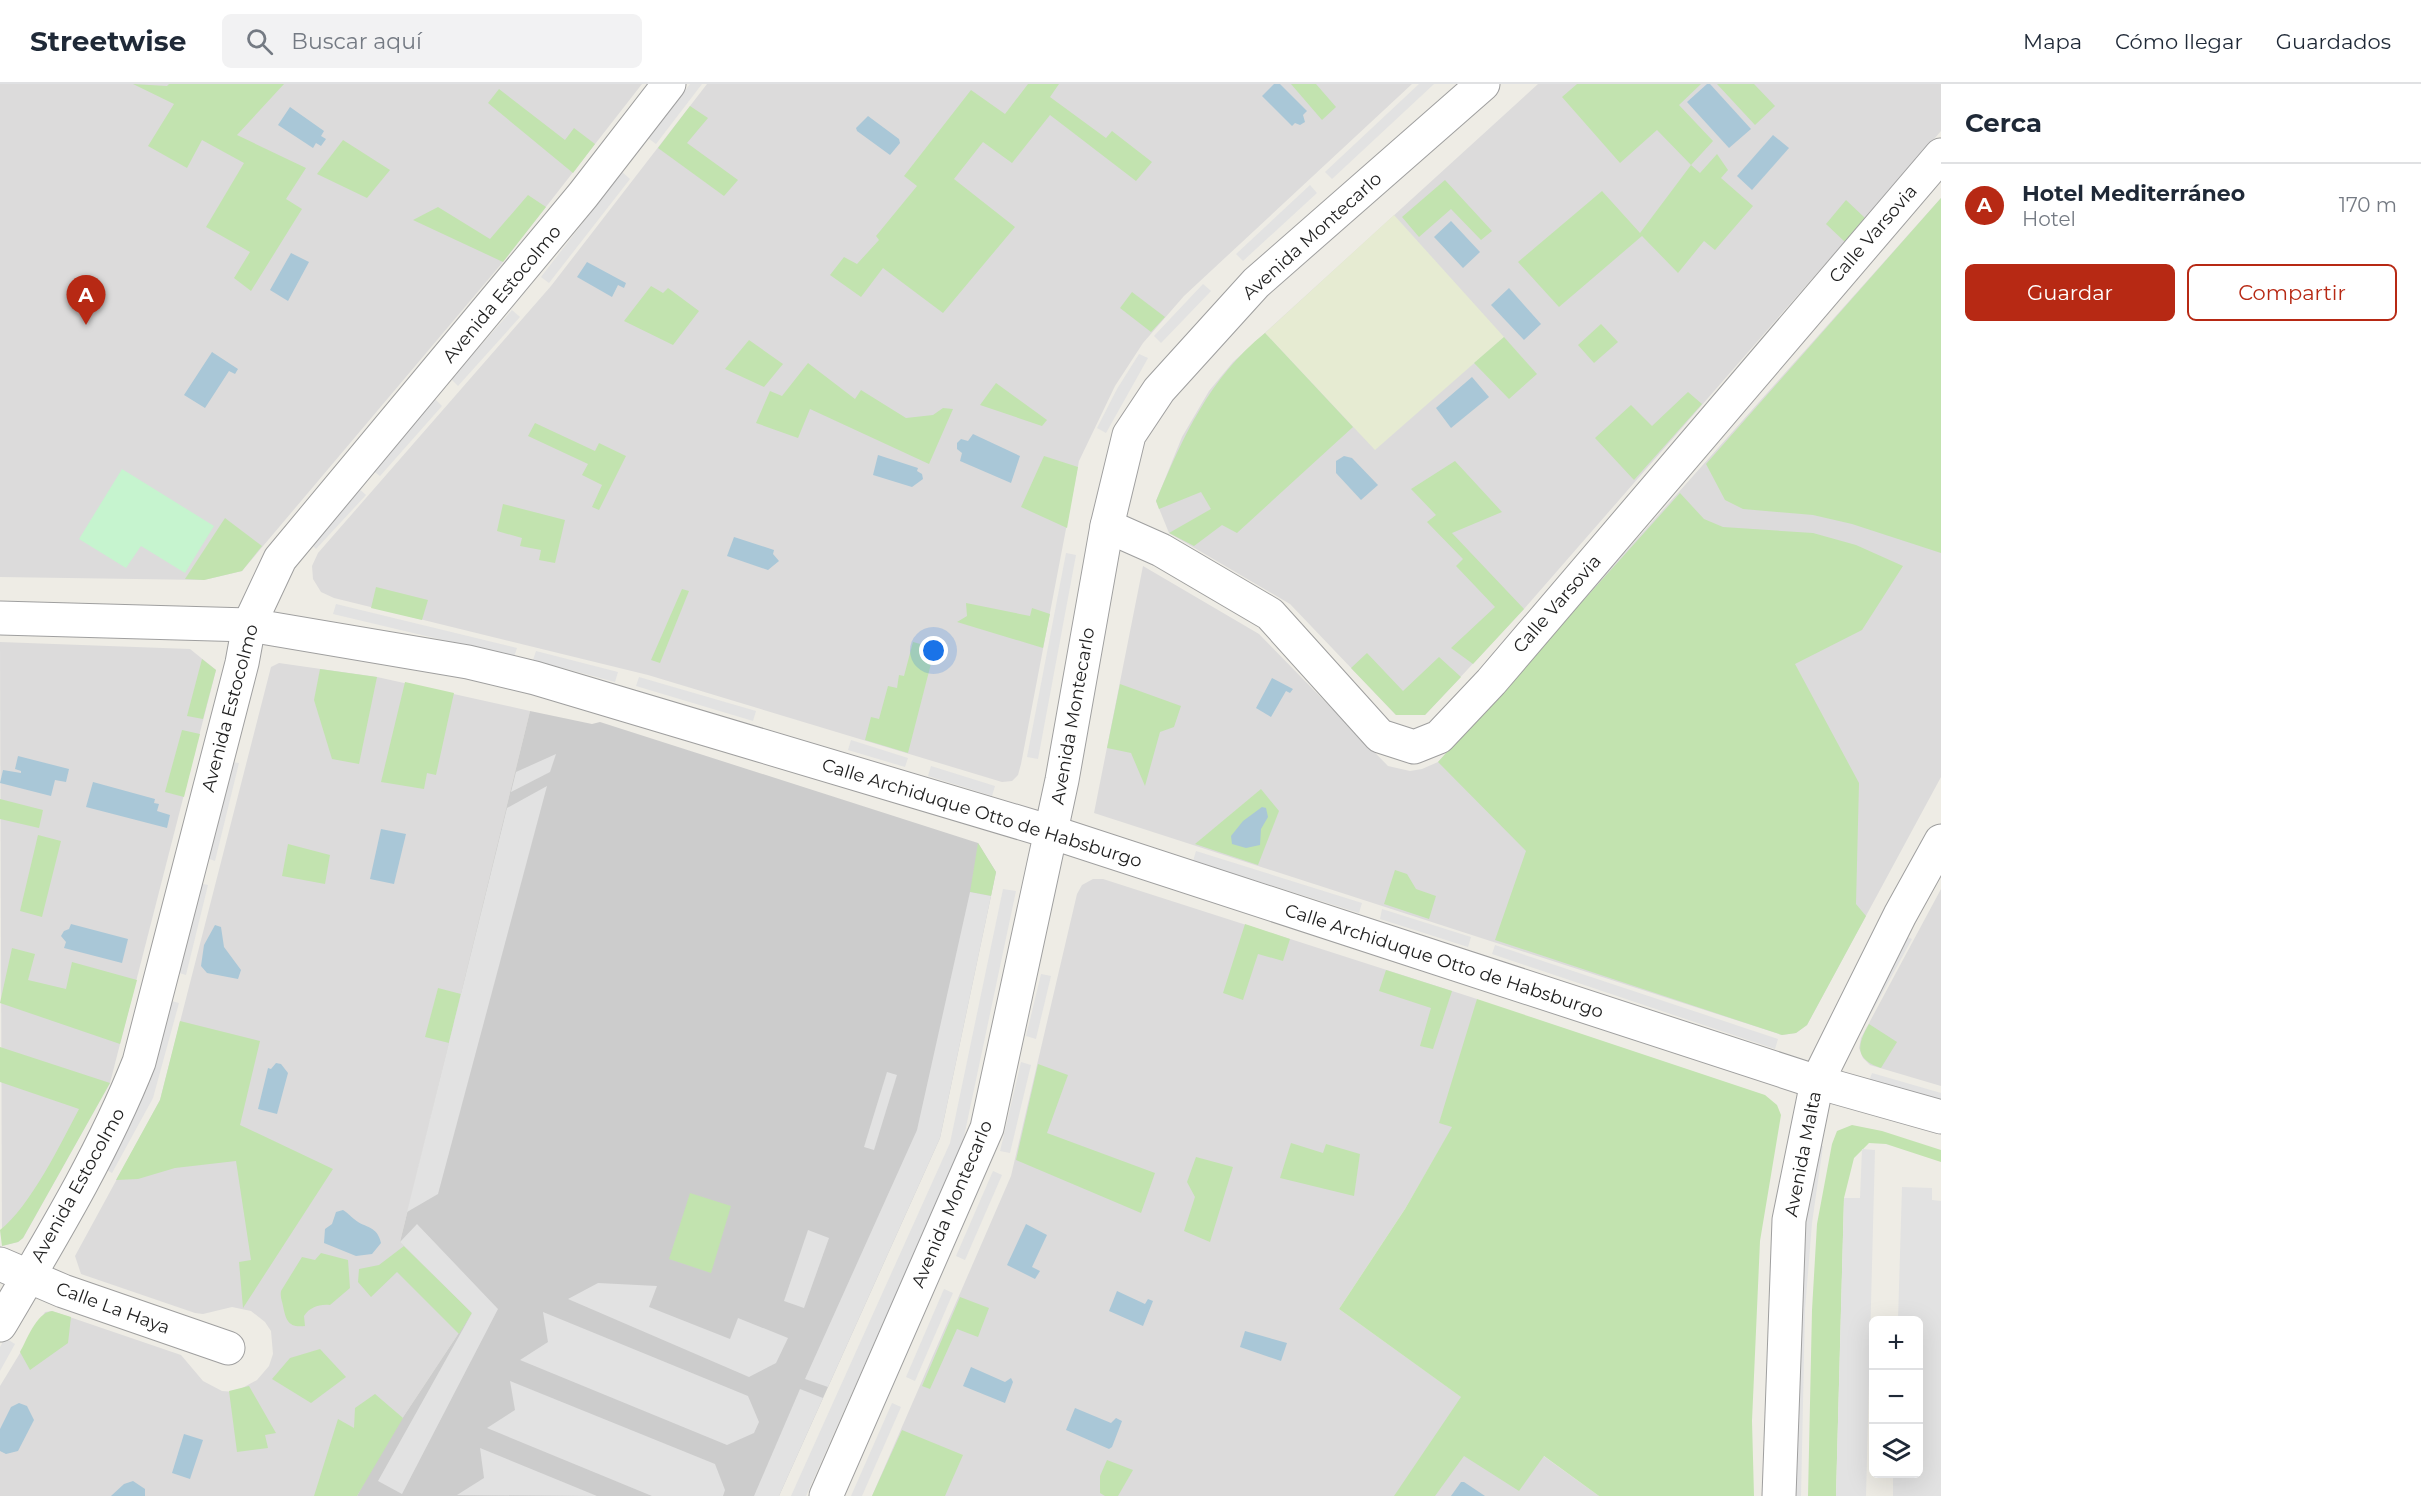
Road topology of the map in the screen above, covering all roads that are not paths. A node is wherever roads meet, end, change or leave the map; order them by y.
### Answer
1 (669, 84) edge
2 (1483, 84) edge
3 (1941, 155) edge
4 (1107, 526) junction
5 (0, 618) edge
6 (249, 624) junction
7 (1051, 832) junction
8 (1941, 841) edge
9 (1817, 1082) junction
10 (1941, 1117) edge
11 (14, 1269) edge
12 (0, 1325) edge
13 (228, 1348) dead end
14 (826, 1496) edge
15 (1779, 1496) edge

1 - 6 street, Avenida Estocolmo
2 - 4 street, Avenida Montecarlo
3 - 4 street, Calle Varsovia
4 - 7 street, Avenida Montecarlo
5 - 6 street, Calle Archiduque Otto de Habsburgo
6 - 7 street, Calle Archiduque Otto de Habsburgo
6 - 11 street, Avenida Estocolmo
7 - 9 street, Calle Archiduque Otto de Habsburgo
7 - 14 street, Avenida Montecarlo
8 - 9 street, Avenida Malta
9 - 10 street, Calle Archiduque Otto de Habsburgo
9 - 15 street, Avenida Malta
11 - 12 street, Avenida Estocolmo
11 - 13 street, Calle La Haya

